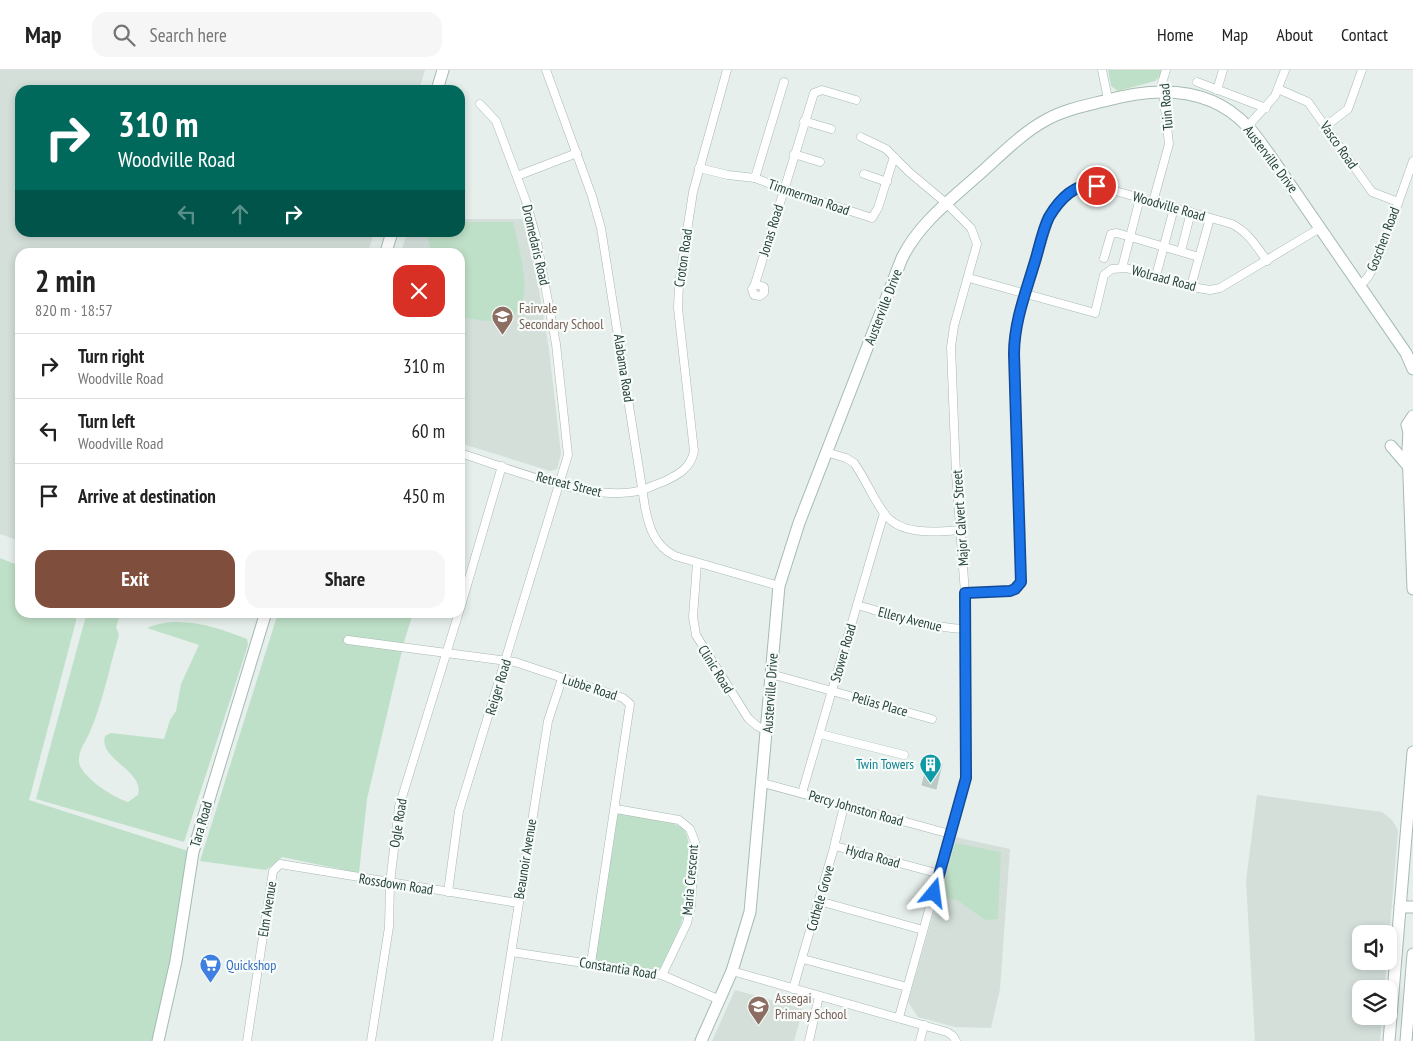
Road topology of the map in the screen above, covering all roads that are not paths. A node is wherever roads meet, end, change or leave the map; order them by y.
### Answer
1 (443, 70) edge
2 (546, 70) edge
3 (727, 70) edge
4 (1102, 70) edge
5 (1166, 70) edge
6 (1223, 70) edge
7 (1284, 70) edge
8 (1362, 70) edge
9 (784, 82) dead end
10 (1197, 82) dead end
11 (438, 85) edge
12 (1278, 89) junction
13 (1217, 90) junction
14 (1163, 91) junction
15 (856, 100) dead end
16 (1108, 100) junction
17 (480, 104) dead end
18 (1266, 108) junction
19 (804, 121) junction
20 (1248, 126) junction
21 (1326, 126) junction
22 (832, 129) dead end
23 (861, 137) dead end
24 (577, 154) junction
25 (794, 154) junction
26 (894, 157) junction
27 (1413, 161) edge
28 (820, 162) dead end
29 (699, 168) junction
30 (909, 172) junction
31 (864, 174) dead end
32 (889, 174) junction
33 (516, 176) junction
34 (755, 178) junction
35 (887, 182) junction
36 (783, 189) junction
37 (1140, 198) junction
38 (1152, 202) junction
39 (1398, 202) junction
40 (946, 203) junction
41 (1174, 208) junction
42 (1191, 212) junction
43 (1210, 218) junction
44 (1320, 228) junction
45 (1130, 237) junction
46 (1164, 246) junction
47 (1181, 251) junction
48 (1198, 257) junction
49 (1104, 258) dead end
50 (1267, 261) junction
51 (1122, 268) junction
52 (1156, 276) junction
53 (969, 278) junction
54 (755, 284) dead end
55 (1191, 286) junction
56 (1360, 286) junction
57 (1025, 294) junction
58 (1413, 369) edge
59 (1412, 415) edge
60 (1411, 434) edge
61 (1391, 446) dead end
62 (694, 451) joint
63 (826, 452) junction
64 (465, 455) edge
65 (502, 466) junction
66 (1409, 467) junction
67 (559, 484) junction
68 (643, 490) junction
69 (884, 513) junction
70 (960, 530) junction
71 (697, 563) junction
72 (779, 586) junction
73 (1413, 589) edge
74 (465, 592) edge
75 (965, 593) junction
76 (857, 605) junction
77 (264, 618) edge
78 (457, 618) edge
79 (964, 629) junction
80 (348, 640) dead end
81 (447, 652) junction
82 (506, 661) junction
83 (771, 674) junction
84 (562, 679) junction
85 (832, 690) junction
86 (932, 718) dead end
87 (767, 731) junction
88 (820, 734) junction
89 (1413, 752) edge
90 (904, 756) dead end
91 (763, 783) junction
92 (802, 793) junction
93 (844, 806) junction
94 (616, 809) junction
95 (1411, 811) edge
96 (950, 834) junction
97 (835, 846) junction
98 (276, 867) joint
99 (940, 874) junction
100 (390, 883) junction
101 (448, 892) junction
102 (819, 901) junction
103 (518, 903) junction
104 (1400, 907) junction
105 (1413, 907) edge
106 (924, 930) junction
107 (512, 952) junction
108 (1413, 954) edge
109 (803, 959) junction
110 (591, 963) junction
111 (732, 972) junction
112 (662, 975) junction
113 (1394, 980) edge
114 (907, 987) junction
115 (1397, 988) edge
116 (793, 989) junction
117 (1410, 990) junction
118 (819, 996) junction
119 (720, 1000) junction
120 (899, 1017) junction
121 (924, 1025) junction
122 (1390, 1025) edge
123 (158, 1041) edge
124 (247, 1041) edge
125 (371, 1041) edge
126 (497, 1041) edge
127 (701, 1041) edge
128 (808, 1041) edge
129 (920, 1041) edge
130 (956, 1041) edge
131 (1388, 1041) edge
132 (1406, 1041) edge

1 - 11 street
2 - 24 street, Alabama Road
3 - 29 street, Croton Road
4 - 16 street
5 - 14 street, Tuin Road
6 - 13 street
7 - 12 street
8 - 21 street
9 - 34 street
10 - 13 street
12 - 18 street
12 - 21 street, Vasco Road
13 - 18 street
14 - 16 street, Austerville Drive
14 - 20 street, Austerville Drive
14 - 38 street, Tuin Road
15 - 19 street, Jonas Road
16 - 40 street, Austerville Drive
17 - 33 street, Dromedaris Road
18 - 20 street
19 - 22 street
19 - 25 street, Jonas Road
20 - 44 street, Austerville Drive
21 - 39 street, Vasco Road
23 - 26 street, Major Calvert Street
24 - 33 street
24 - 68 street, Alabama Road
25 - 28 street
25 - 36 street, Jonas Road
26 - 30 street, Major Calvert Street
26 - 32 street, Timmerman Road
27 - 39 street, Goschen Road
29 - 34 street, Timmerman Road
29 - 62 street, Croton Road
30 - 32 street
30 - 40 street, Major Calvert Street
31 - 35 street
32 - 35 street, Timmerman Road
33 - 67 street, Dromedaris Road
34 - 36 street, Timmerman Road
35 - 36 street, Timmerman Road
36 - 54 street, Jonas Road
37 - 38 street, Woodville Road
37 - 45 street
37 - 57 street, Woodville Road
38 - 41 street, Woodville Road
39 - 56 street, Goschen Road
40 - 53 street, Major Calvert Street
40 - 63 street, Austerville Drive
41 - 42 street, Woodville Road
41 - 46 street
42 - 43 street, Woodville Road
42 - 47 street
43 - 48 street
43 - 50 street, Woodville Road
44 - 50 street, Wolraad Road
44 - 56 street, Austerville Drive
45 - 46 street
45 - 49 street
45 - 51 street
46 - 47 street
46 - 52 street
47 - 48 street
48 - 55 street
50 - 55 street, Wolraad Road
51 - 52 street, Wolraad Road
51 - 57 street, Wolraad Road
52 - 55 street, Wolraad Road
53 - 57 street, Wolraad Road
53 - 70 street, Major Calvert Street
56 - 58 street, Austerville Drive
57 - 75 street, Woodville Road
59 - 60 street
60 - 66 street
61 - 66 street
62 - 68 street, Retreat Street
63 - 69 street
63 - 72 street, Austerville Drive
64 - 65 street, Retreat Street
65 - 67 street, Retreat Street
65 - 74 street
66 - 73 street
67 - 68 street, Retreat Street
67 - 82 street, Reiger Road
68 - 71 street, Alabama Road
69 - 70 street
69 - 76 street, Stower Road
70 - 75 street, Major Calvert Street
71 - 72 street, Alabama Road
71 - 87 street, Clinic Road
72 - 83 street, Austerville Drive
75 - 79 street, Major Calvert Street
76 - 79 street, Ellery Avenue
76 - 85 street, Stower Road
77 - 123 street, Tara Road
78 - 81 street, Ogle Road
79 - 96 street, Major Calvert Street
80 - 81 street, Lubbe Road
81 - 82 street, Lubbe Road
81 - 100 street, Ogle Road
82 - 84 street, Lubbe Road
82 - 101 street, Reiger Road
83 - 85 street, Pelias Place
83 - 87 street, Austerville Drive
84 - 94 street, Lubbe Road
84 - 103 street, Beaunoir Avenue
85 - 86 street, Pelias Place
85 - 88 street, Stower Road
87 - 91 street, Austerville Drive
88 - 90 street
88 - 92 street, Stower Road
89 - 95 street
91 - 92 street, Percy Johnston Road
91 - 111 street, Austerville Drive
92 - 93 street, Percy Johnston Road
93 - 96 street, Percy Johnston Road
93 - 97 street, Cothele Grove
94 - 110 street, Lubbe Road
94 - 112 street, Maria Crescent
95 - 104 street
96 - 99 street, Major Calvert Street
97 - 99 street, Hydra Road
97 - 102 street, Cothele Grove
98 - 100 street, Rossdown Road
98 - 124 street, Elm Avenue
99 - 106 street, Major Calvert Street
100 - 101 street, Rossdown Road
100 - 125 street, Ogle Road
101 - 103 street, Rossdown Road
102 - 106 street
102 - 109 street, Cothele Grove
103 - 107 street, Beaunoir Avenue
104 - 105 street
104 - 113 street
106 - 114 street, Major Calvert Street
107 - 110 street, Constantia Road
107 - 126 street, Beaunoir Avenue
108 - 117 street
109 - 114 street
109 - 116 street, Cothele Grove
110 - 112 street, Constantia Road
111 - 116 street
111 - 119 street, Austerville Drive
112 - 119 street, Constantia Road
114 - 120 street, Major Calvert Street
115 - 117 street
116 - 118 street
117 - 132 street
118 - 120 street
118 - 128 street
119 - 127 street, Austerville Drive
120 - 121 street
121 - 129 street
121 - 130 street
122 - 131 street

